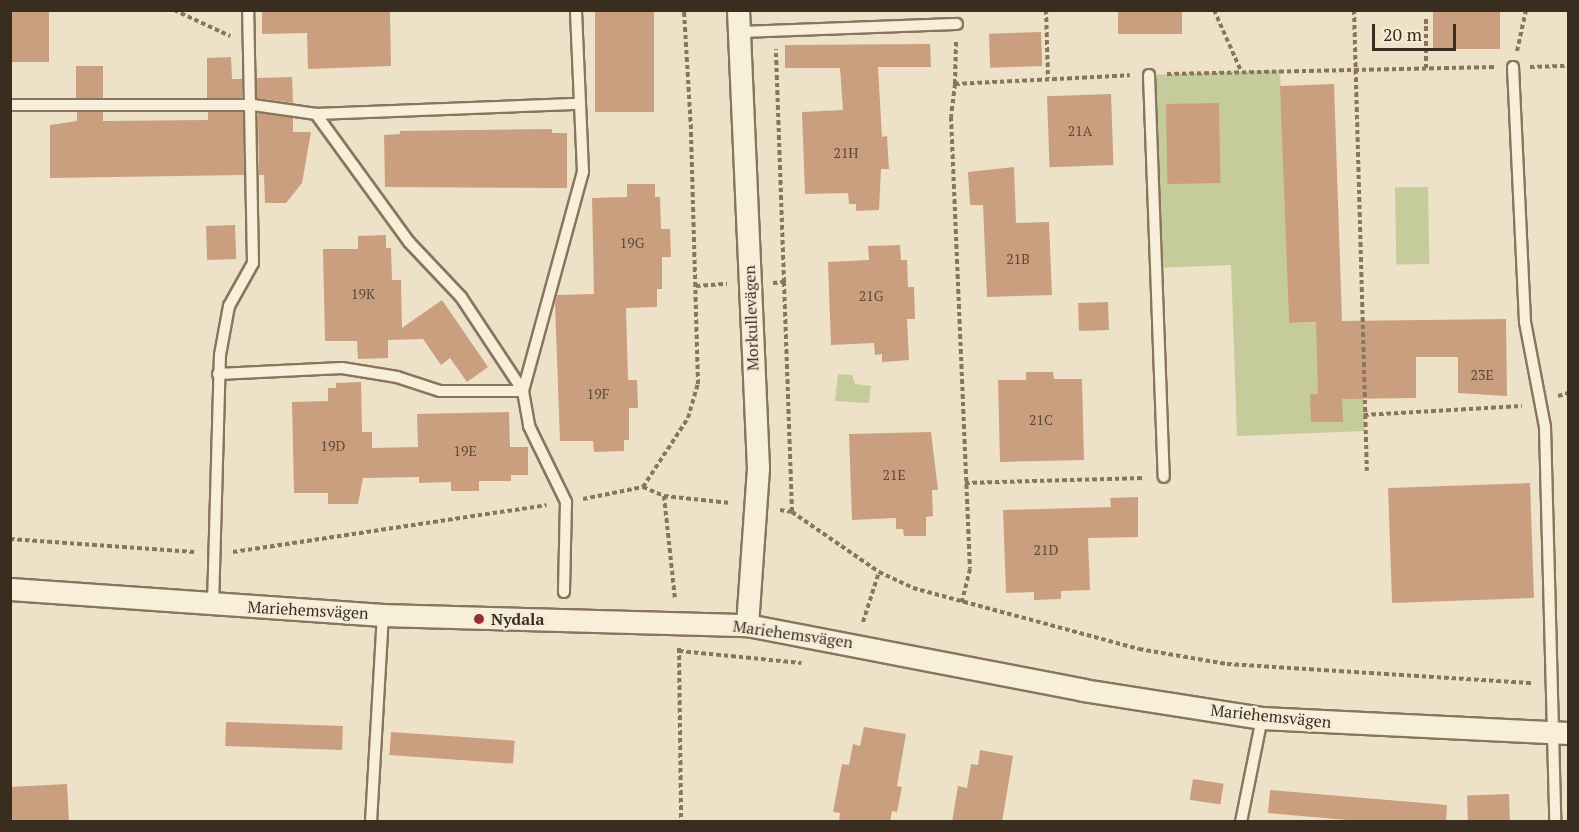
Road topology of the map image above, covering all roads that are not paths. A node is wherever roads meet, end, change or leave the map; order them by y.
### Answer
1 (248, 10) edge
2 (576, 10) edge
3 (738, 10) edge
4 (957, 24) road end
5 (739, 32) junction
6 (1513, 67) road end
7 (1149, 75) road end
8 (580, 104) junction
9 (10, 105) edge
10 (253, 105) junction
11 (316, 114) junction
12 (218, 374) junction
13 (523, 391) junction
14 (1164, 477) road end
15 (10, 589) edge
16 (564, 592) dead end
17 (213, 605) junction
18 (382, 615) junction
19 (747, 625) junction
20 (1262, 718) junction
21 (1561, 733) edge
22 (371, 822) edge
23 (1240, 822) edge
24 (1555, 822) edge

1 - 10 lane
2 - 8 lane
3 - 5 street, Morkullevägen
4 - 5 lane
5 - 19 street, Morkullevägen
6 - 21 lane
7 - 14 lane
8 - 11 lane
8 - 13 lane
9 - 10 lane
10 - 11 lane
10 - 12 lane
11 - 13 lane
12 - 13 lane
12 - 17 lane
13 - 16 lane
15 - 17 street, Mariehemsvägen
17 - 18 street, Mariehemsvägen
18 - 19 street, Mariehemsvägen
18 - 22 lane
19 - 20 street, Mariehemsvägen
20 - 21 street, Mariehemsvägen
20 - 23 lane
21 - 24 lane

